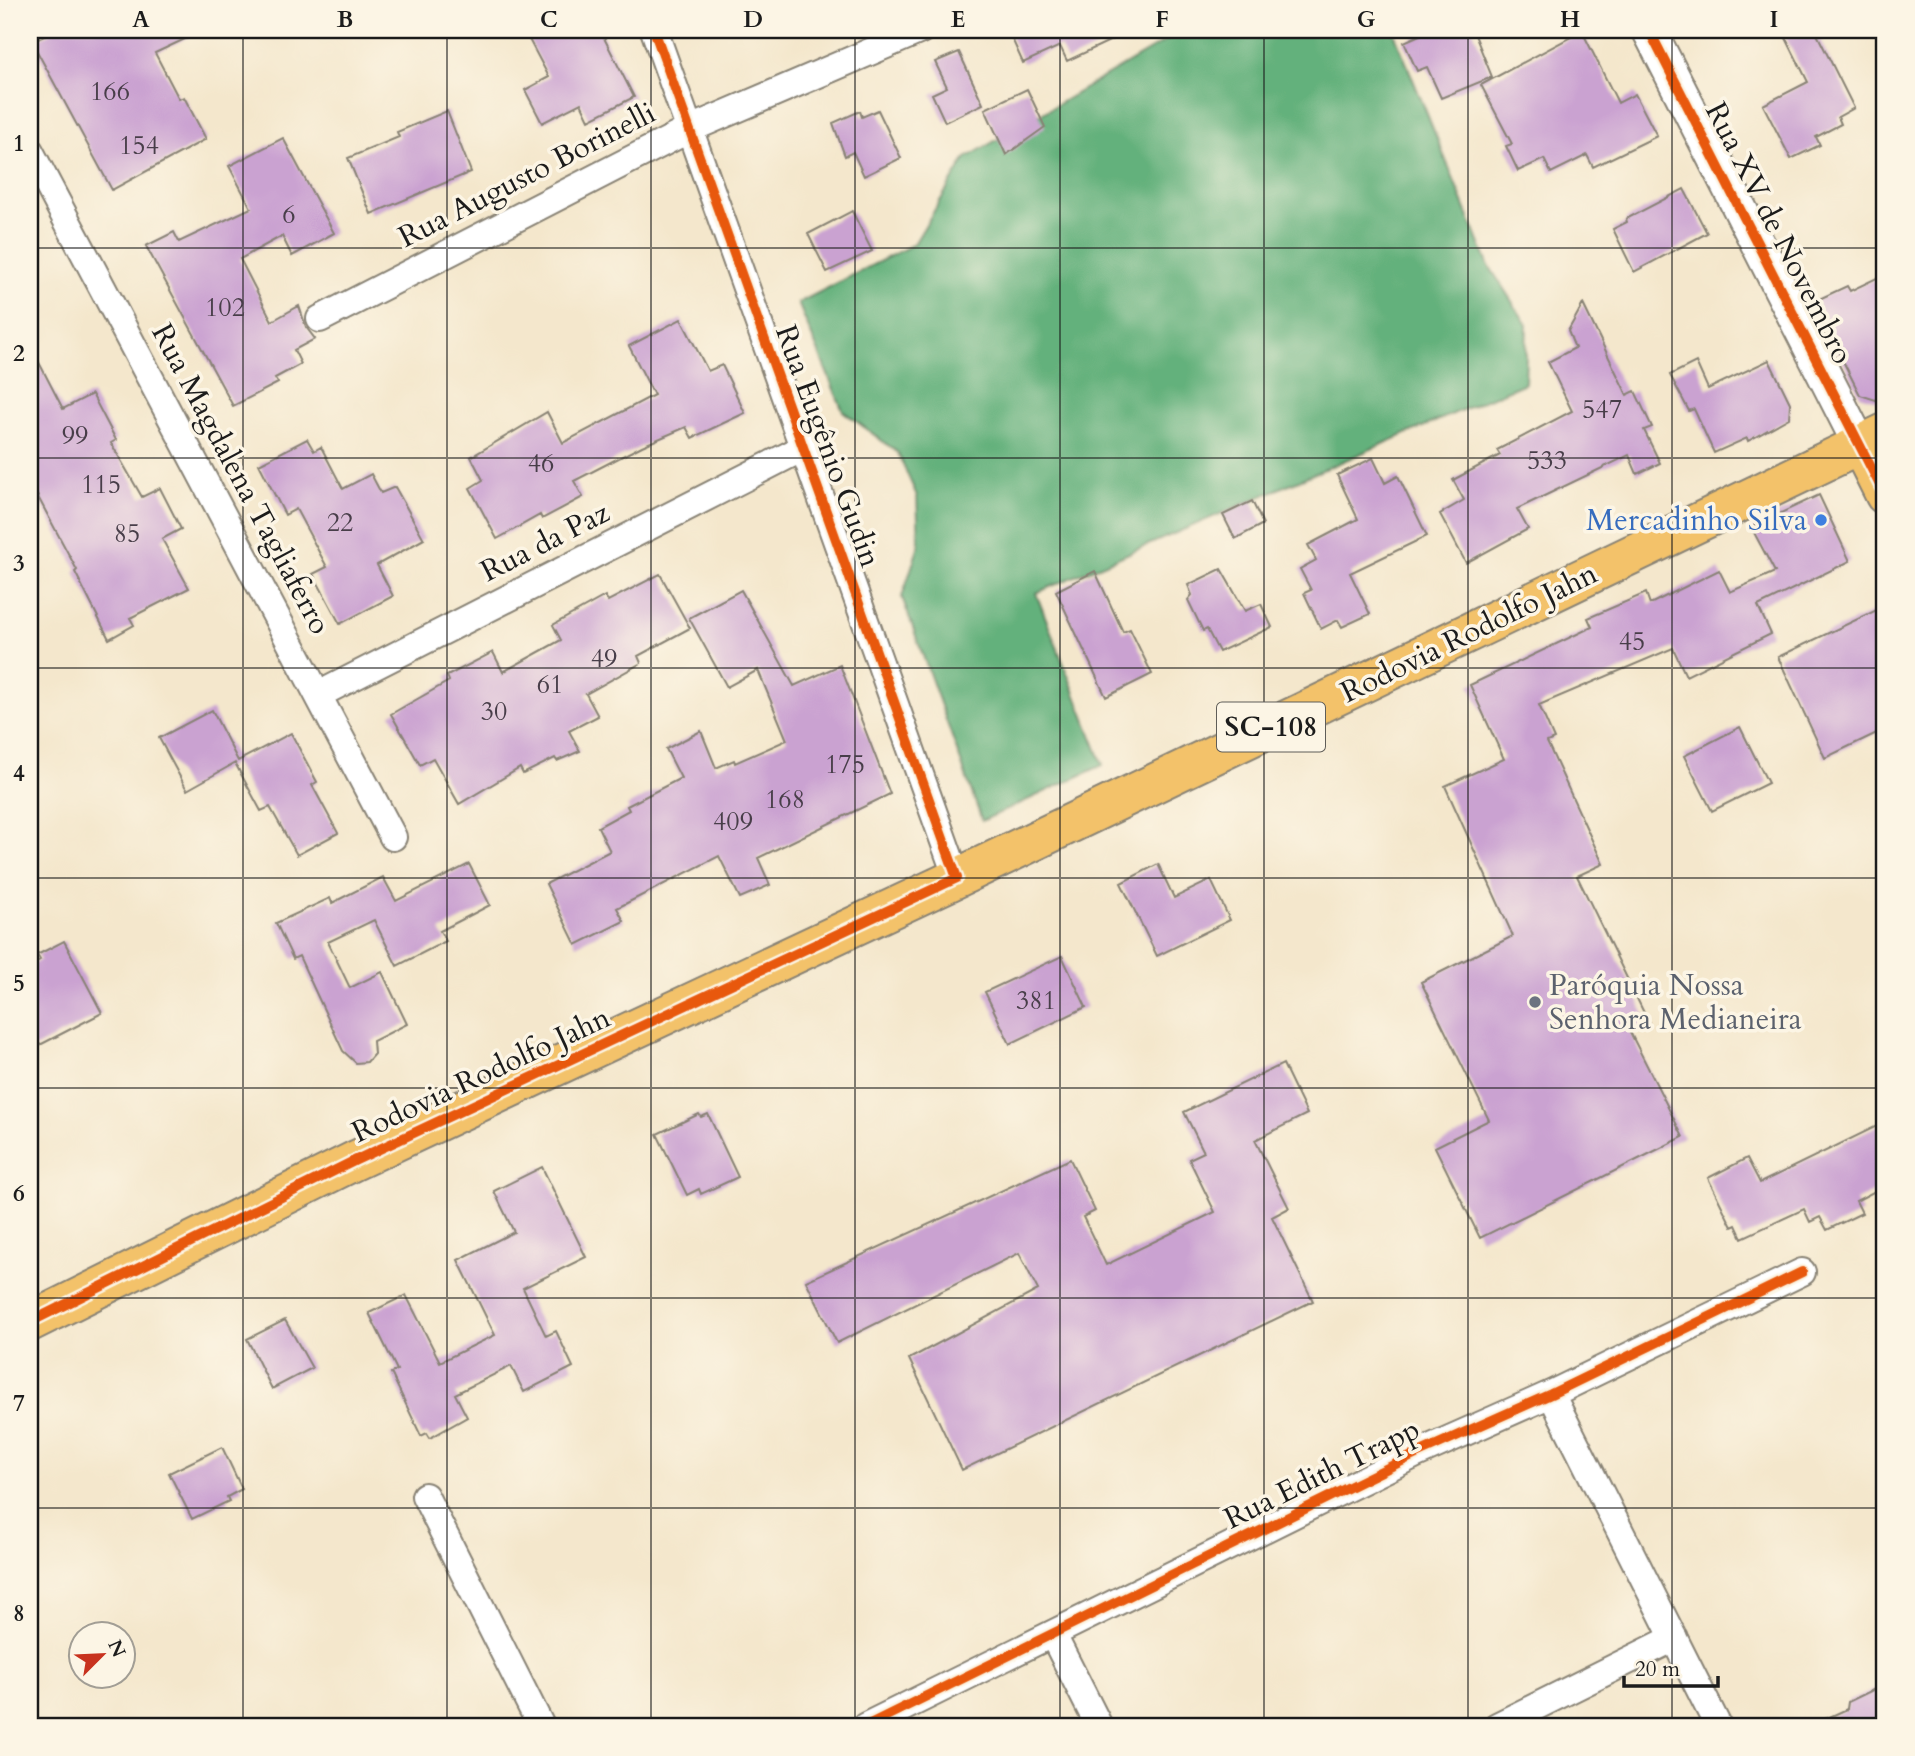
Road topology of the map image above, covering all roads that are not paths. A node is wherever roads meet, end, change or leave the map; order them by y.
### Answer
1 (654, 30) edge
2 (921, 30) edge
3 (1649, 30) edge
4 (690, 129) junction
5 (30, 152) edge
6 (320, 319) dead end
7 (1873, 439) edge
8 (803, 448) junction
9 (1885, 495) edge
10 (318, 695) junction
11 (393, 837) dead end
12 (957, 878) junction
13 (1802, 1272) dead end
14 (30, 1322) edge
15 (1551, 1394) junction
16 (425, 1496) dead end
17 (1054, 1635) junction
18 (1674, 1638) junction
19 (541, 1726) edge
20 (866, 1726) edge
21 (1099, 1726) edge
22 (1497, 1726) edge
23 (1718, 1726) edge

1 - 4 street, Rua Eugênio Gudin
2 - 4 street, Rua Augusto Borinelli
3 - 7 street, Rua XV de Novembro
4 - 6 street, Rua Augusto Borinelli
4 - 8 street, Rua Eugênio Gudin
5 - 10 street, Rua Magdalena Tagliaferro
7 - 9 main road, Rua XV de Novembro
7 - 12 main road, Rodovia Rodolfo Jahn / SC-108
8 - 10 street, Rua da Paz
8 - 12 street, Rua Eugênio Gudin
10 - 11 street, Rua Magdalena Tagliaferro
12 - 14 main road, Rodovia Rodolfo Jahn / SC-108
13 - 15 street, Rua Edith Trapp
15 - 17 street, Rua Edith Trapp
15 - 18 street
16 - 19 street
17 - 20 street, Rua Edith Trapp
17 - 21 street
18 - 22 street
18 - 23 street

